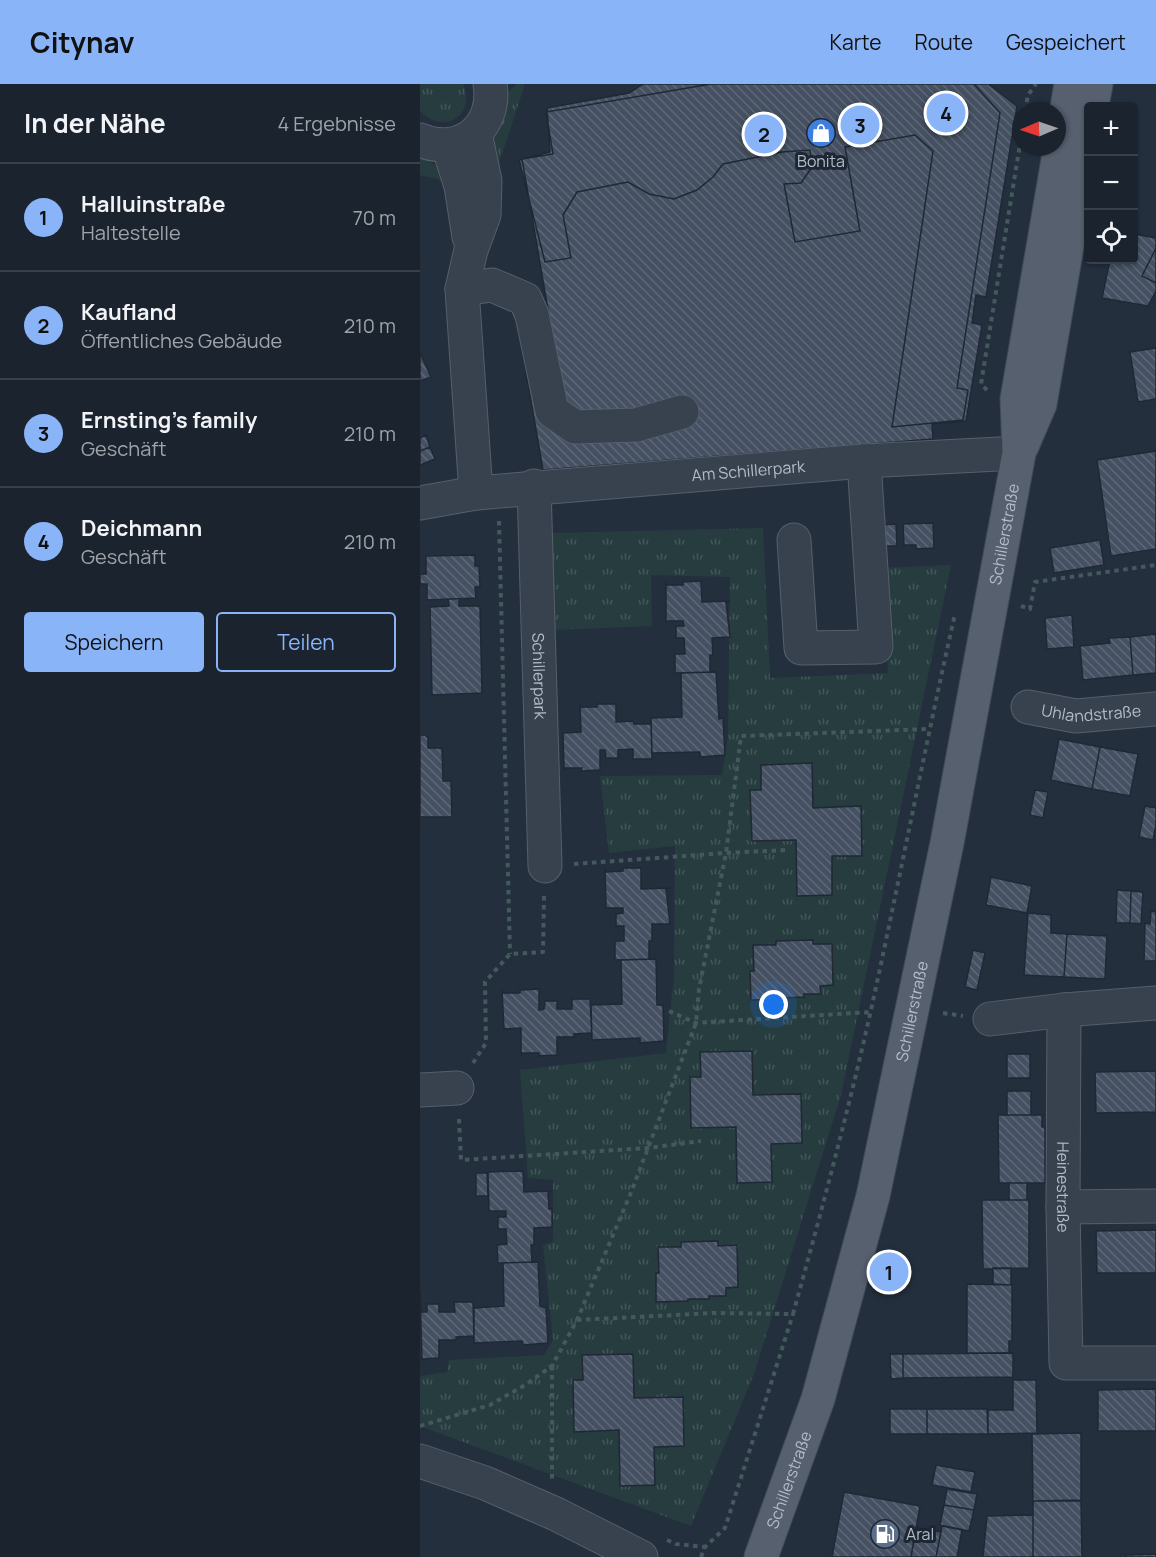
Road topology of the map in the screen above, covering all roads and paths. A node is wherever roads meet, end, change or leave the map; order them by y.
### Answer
1 (490, 84) edge
2 (1036, 84) edge
3 (1071, 84) edge
4 (1095, 84) edge
5 (1027, 102) edge
6 (1093, 102) edge
7 (447, 139) edge
8 (1084, 153) edge
9 (462, 289) junction
10 (682, 412) dead end
11 (1019, 453) junction
12 (864, 461) junction
13 (534, 486) junction
14 (487, 491) junction
15 (420, 503) edge
16 (794, 540) dead end
17 (1156, 565) edge
18 (993, 600) junction
19 (1028, 707) dead end
20 (1156, 709) edge
21 (786, 850) dead end
22 (726, 853) junction
23 (545, 867) junction
24 (510, 954) junction
25 (1156, 1004) edge
26 (913, 1008) junction
27 (1064, 1010) junction
28 (669, 1011) dead end
29 (870, 1011) junction
30 (990, 1019) joint
31 (696, 1023) junction
32 (457, 1088) junction
33 (420, 1089) edge
34 (701, 1141) dead end
35 (648, 1148) junction
36 (1156, 1206) edge
37 (1064, 1207) junction
38 (793, 1314) junction
39 (577, 1320) junction
40 (1156, 1363) edge
41 (552, 1366) junction
42 (420, 1426) edge
43 (420, 1461) edge
44 (556, 1514) junction
45 (641, 1557) edge
46 (701, 1557) edge
47 (761, 1557) edge

1 - 7 street
2 - 5 path
3 - 11 main road, Schillerstraße
4 - 6 main road
7 - 9 street
8 - 11 main road, Schillerstraße
9 - 10 street
9 - 14 street
11 - 12 street, Am Schillerpark
11 - 18 main road, Schillerstraße
12 - 13 street, Am Schillerpark
12 - 16 street
13 - 14 street, Am Schillerpark
13 - 23 street, Schillerpark
14 - 15 street, Am Schillerpark
14 - 24 path
17 - 18 path
18 - 26 main road, Schillerstraße
19 - 20 street, Uhlandstraße
21 - 22 path
22 - 23 path
22 - 29 path
22 - 31 path
23 - 24 path
24 - 32 path
25 - 27 street
26 - 30 path
26 - 47 main road, Schillerstraße
27 - 30 street
27 - 37 street, Heinestraße
28 - 31 path
29 - 31 path
29 - 38 path
31 - 35 path
32 - 33 street
32 - 35 path
34 - 35 path
35 - 39 path
36 - 37 street
37 - 40 street, Heinestraße
38 - 39 path
38 - 46 path
39 - 41 path
41 - 42 path
41 - 44 path
43 - 44 street
44 - 45 street

